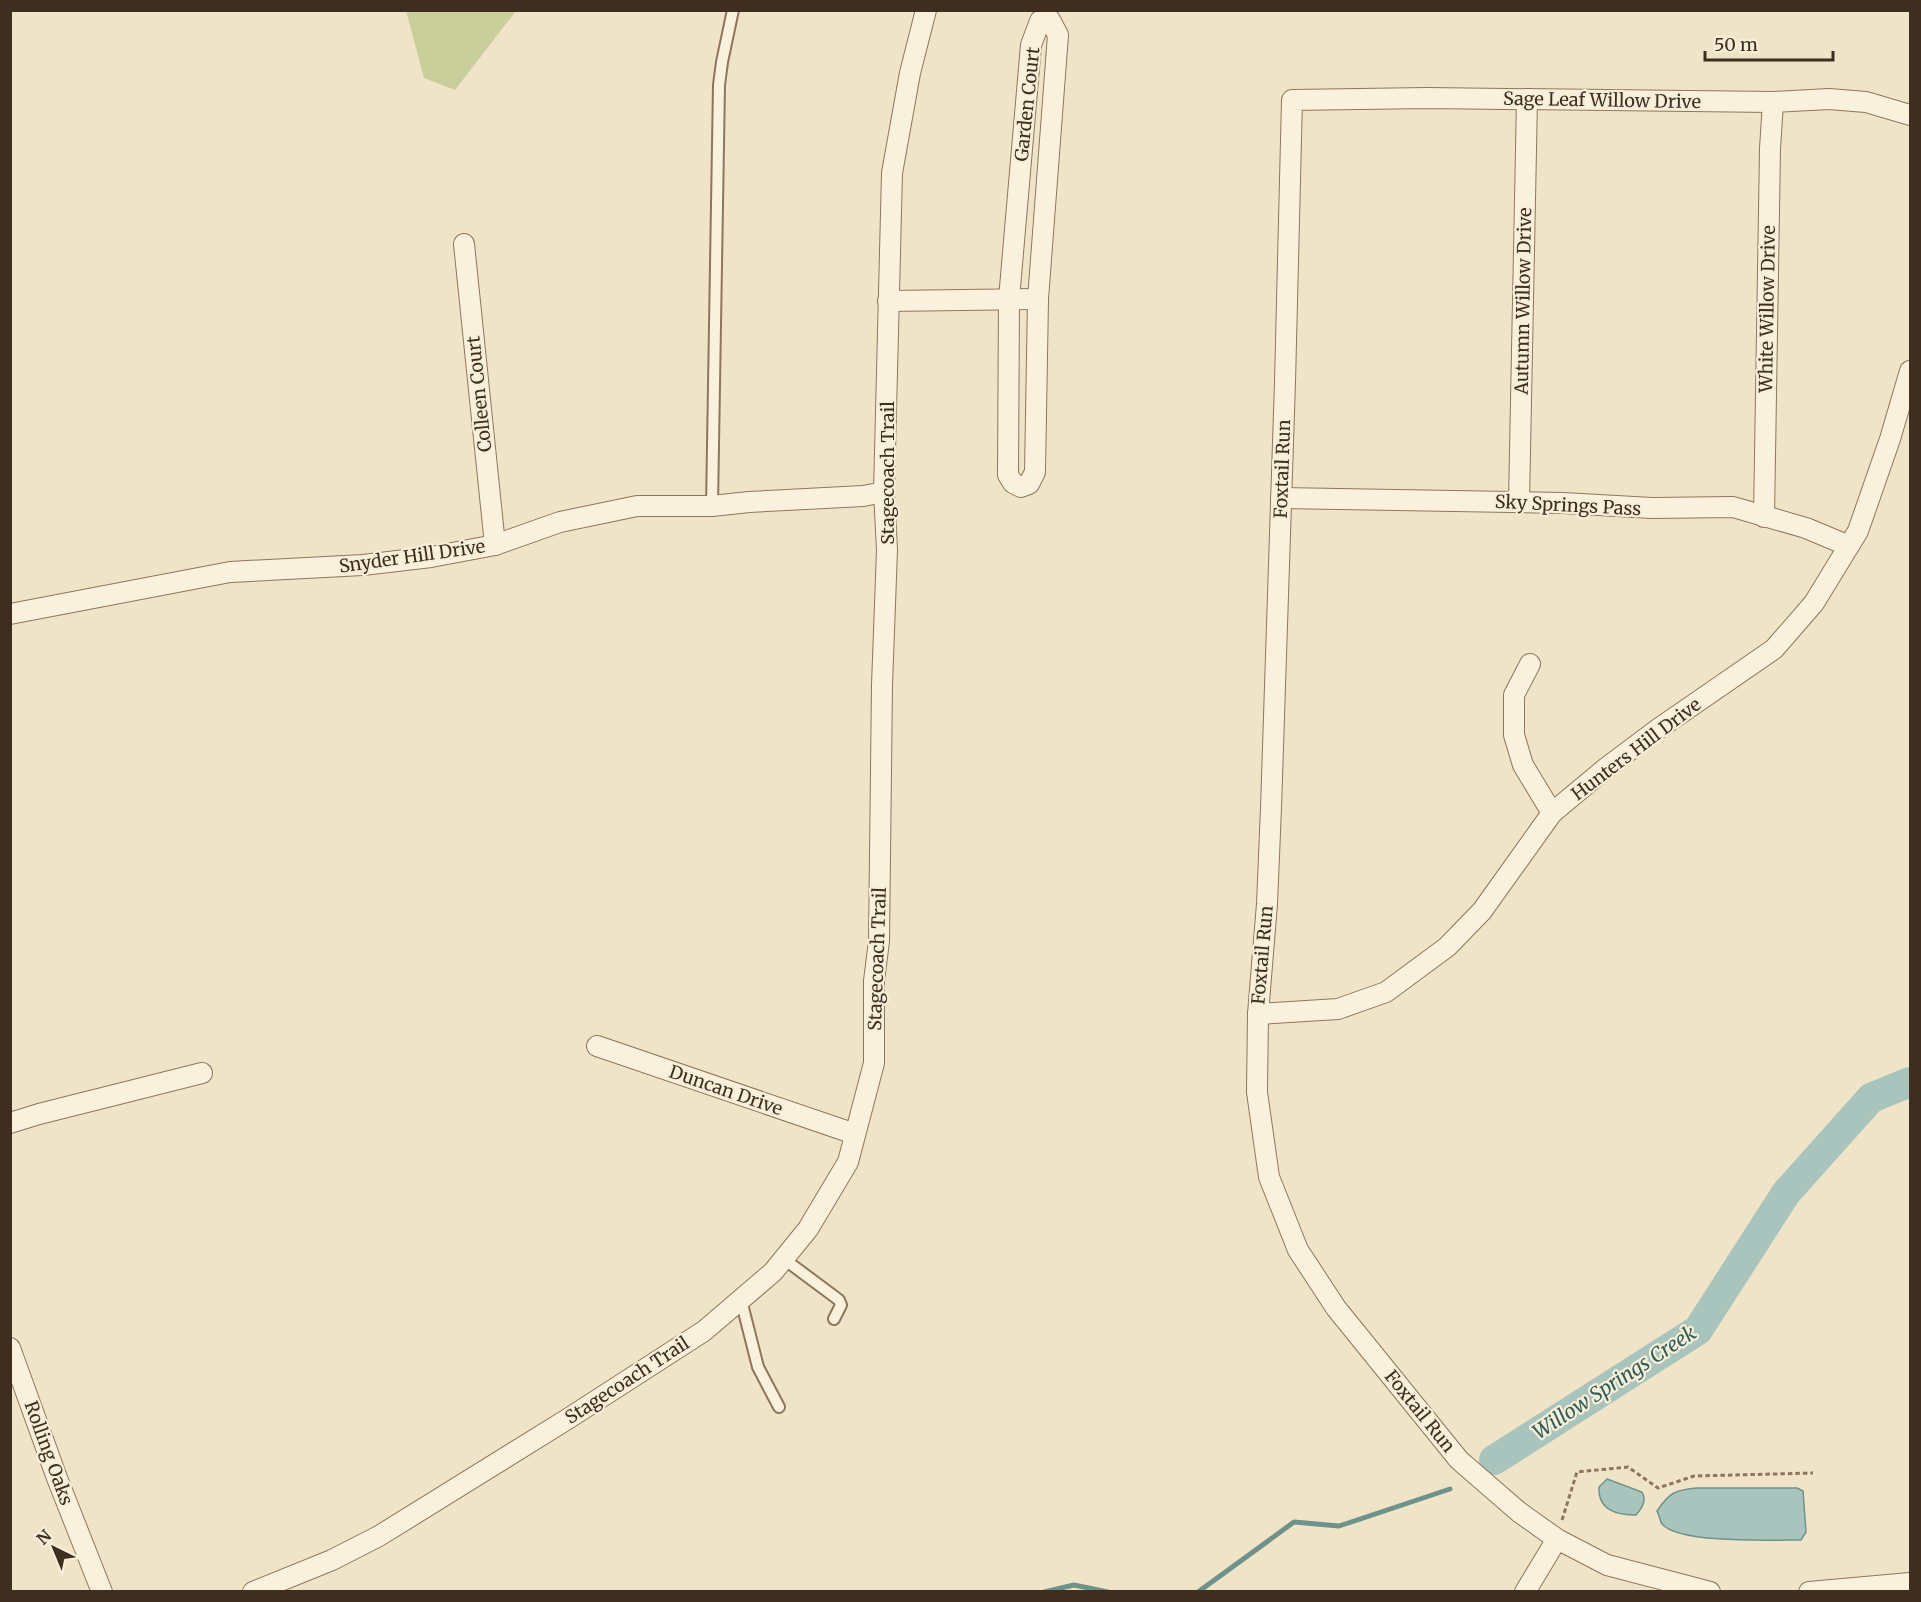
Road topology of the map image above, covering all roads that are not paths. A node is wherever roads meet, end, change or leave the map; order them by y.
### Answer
1 (734, 10) edge
2 (926, 10) edge
3 (1527, 99) junction
4 (1292, 100) joint
5 (1773, 102) junction
6 (1911, 115) edge
7 (464, 244) dead end
8 (1009, 299) junction
9 (1038, 299) junction
10 (888, 301) junction
11 (1911, 371) edge
12 (884, 492) junction
13 (1281, 498) junction
14 (1519, 502) junction
15 (712, 506) junction
16 (1764, 517) junction
17 (495, 545) junction
18 (1849, 546) junction
19 (10, 614) edge
20 (1530, 664) dead end
21 (1552, 813) junction
22 (1258, 1014) junction
23 (597, 1046) dead end
24 (202, 1073) dead end
25 (10, 1123) edge
26 (855, 1134) junction
27 (784, 1259) junction
28 (741, 1300) junction
29 (834, 1319) dead end
30 (10, 1348) edge
31 (779, 1407) dead end
32 (1557, 1539) junction
33 (1911, 1583) edge
34 (102, 1592) edge
35 (253, 1592) edge
36 (1525, 1592) edge
37 (1710, 1592) edge
38 (1809, 1592) edge

1 - 15 lane
2 - 10 street, Stagecoach Trail
3 - 4 street, Sage Leaf Willow Drive
3 - 5 street, Sage Leaf Willow Drive
3 - 14 street, Autumn Willow Drive
4 - 13 street, Foxtail Run
5 - 6 street, Sage Leaf Willow Drive
5 - 16 street, White Willow Drive
7 - 17 street, Colleen Court
8 - 9 street
8 - 9 street, Garden Court
8 - 9 street, Garden Court
8 - 10 street
10 - 12 street, Stagecoach Trail
11 - 18 street, Hunters Hill Drive
12 - 15 street, Snyder Hill Drive
12 - 26 street, Stagecoach Trail
13 - 14 street, Sky Springs Pass
13 - 22 street, Foxtail Run
14 - 16 street, Sky Springs Pass
15 - 17 street, Snyder Hill Drive
16 - 18 street, Sky Springs Pass
17 - 19 street, Snyder Hill Drive
18 - 21 street, Hunters Hill Drive
20 - 21 street
21 - 22 street, Hunters Hill Drive
22 - 32 street, Foxtail Run
23 - 26 street, Duncan Drive
24 - 25 street
26 - 27 street, Stagecoach Trail
27 - 28 street, Stagecoach Trail
27 - 29 lane
28 - 31 lane
28 - 35 street, Stagecoach Trail
30 - 34 street, Rolling Oaks
32 - 36 street
32 - 37 street, Foxtail Run
33 - 38 street

